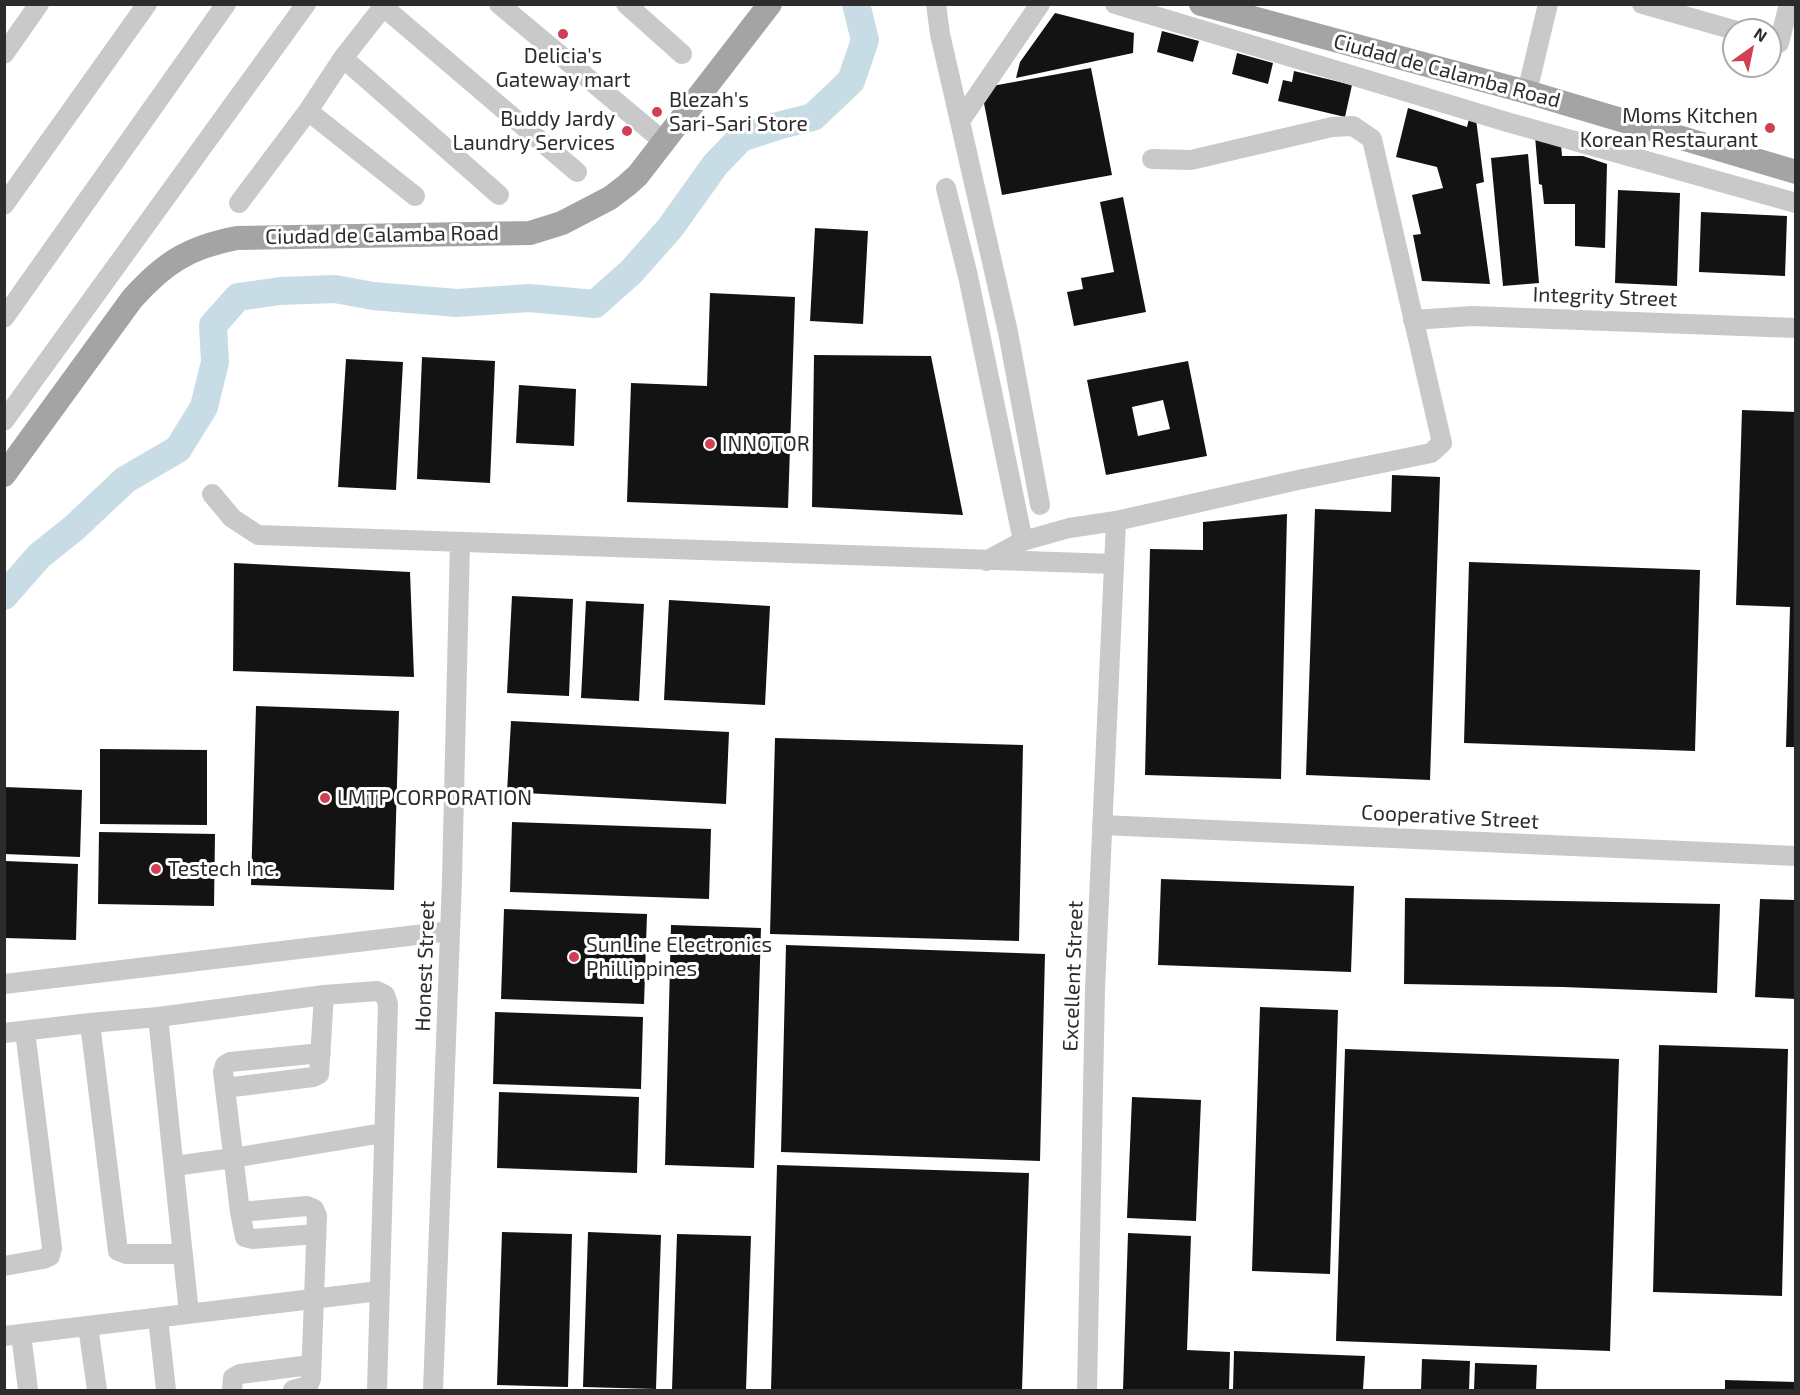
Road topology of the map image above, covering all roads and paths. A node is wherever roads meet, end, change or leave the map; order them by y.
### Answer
1 (39, 4) edge
2 (147, 4) edge
3 (226, 4) edge
4 (306, 4) edge
5 (500, 4) edge
6 (626, 4) edge
7 (770, 4) edge
8 (936, 4) edge
9 (1040, 4) edge
10 (1115, 4) edge
11 (1202, 4) edge
12 (1548, 4) edge
13 (1642, 4) edge
14 (1789, 4) edge
15 (382, 6) edge
16 (1722, 27) edge
17 (1782, 43) edge
18 (4, 54) edge
19 (682, 54) dead end
20 (343, 58) junction
21 (1527, 92) junction
22 (308, 111) junction
23 (960, 121) junction
24 (663, 141) junction
25 (1152, 159) dead end
26 (577, 172) dead end
27 (1796, 172) edge
28 (946, 188) dead end
29 (499, 195) dead end
30 (415, 196) dead end
31 (239, 203) dead end
32 (1796, 203) edge
33 (4, 205) edge
34 (4, 318) edge
35 (1413, 320) junction
36 (1796, 328) edge
37 (4, 422) edge
38 (6, 469) edge
39 (212, 494) dead end
40 (1041, 505) dead end
41 (1116, 521) junction
42 (1023, 541) junction
43 (460, 543) junction
44 (986, 561) junction
45 (1114, 564) junction
46 (1102, 825) junction
47 (1796, 856) edge
48 (450, 931) junction
49 (4, 984) edge
50 (324, 995) junction
51 (158, 1017) junction
52 (90, 1023) junction
53 (25, 1031) junction
54 (4, 1033) edge
55 (383, 1133) junction
56 (233, 1158) junction
57 (174, 1166) junction
58 (240, 1212) junction
59 (316, 1234) junction
60 (183, 1254) junction
61 (4, 1266) edge
62 (379, 1291) junction
63 (312, 1298) junction
64 (189, 1313) junction
65 (158, 1318) junction
66 (88, 1326) junction
67 (13, 1335) edge
68 (310, 1365) junction
69 (28, 1390) edge
70 (97, 1390) edge
71 (166, 1390) edge
72 (232, 1390) edge
73 (293, 1390) edge
74 (377, 1390) edge
75 (433, 1390) edge
76 (1086, 1390) edge

1 - 18 street
2 - 33 street
3 - 34 street
4 - 37 street
5 - 24 street
6 - 19 street
7 - 24 main road, Ciudad de Calamba Road
8 - 23 street
9 - 23 street
10 - 32 street
11 - 21 main road, Ciudad de Calamba Road
12 - 21 street
13 - 16 street
14 - 17 street
15 - 20 street
15 - 26 street
20 - 22 street
20 - 29 street
21 - 27 main road, Ciudad de Calamba Road
22 - 30 street
22 - 31 street
23 - 40 street
24 - 38 main road, Ciudad de Calamba Road
25 - 35 street
28 - 42 street
35 - 36 street, Integrity Street
35 - 41 street
39 - 43 street
41 - 42 street
41 - 45 street, Excellent Street
42 - 44 street
43 - 44 street
43 - 48 street, Honest Street
44 - 45 street
45 - 46 street, Excellent Street
46 - 47 street, Cooperative Street
46 - 76 street, Excellent Street
48 - 49 street
48 - 75 street, Honest Street
50 - 51 street
50 - 55 street
50 - 56 street
51 - 52 street
51 - 57 street
52 - 53 street
52 - 60 street
53 - 54 street
53 - 61 street
55 - 56 street
55 - 62 street
56 - 57 street
56 - 58 street
57 - 60 street
58 - 59 street
58 - 59 street
59 - 63 street
60 - 64 street
62 - 63 street
62 - 74 street
63 - 64 street
63 - 68 street
64 - 65 street
65 - 66 street
65 - 71 street
66 - 67 street
66 - 70 street
67 - 69 street
68 - 72 street
68 - 73 street

